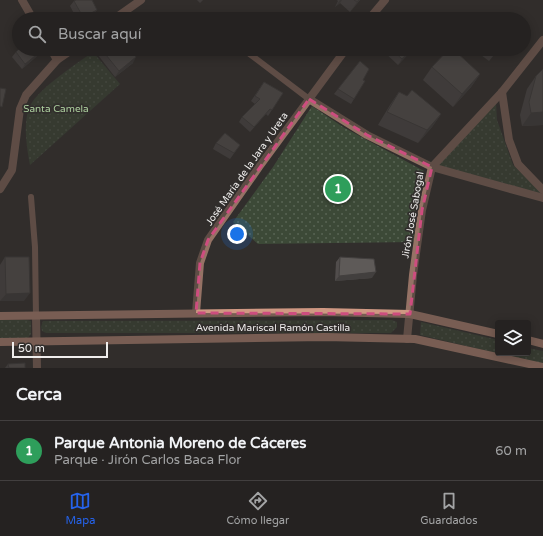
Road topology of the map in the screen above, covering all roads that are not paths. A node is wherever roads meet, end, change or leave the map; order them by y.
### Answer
1 (22, 0) edge
2 (141, 0) edge
3 (385, 0) edge
4 (29, 12) edge
5 (124, 12) edge
6 (375, 12) edge
7 (543, 40) edge
8 (531, 55) edge
9 (55, 56) edge
10 (63, 56) edge
11 (252, 56) edge
12 (341, 56) edge
13 (530, 56) edge
14 (57, 60) junction
15 (502, 92) junction
16 (309, 99) junction
17 (432, 167) junction
18 (0, 189) edge
19 (543, 190) edge
20 (31, 197) dead end
21 (543, 198) edge
22 (196, 313) junction
23 (410, 314) junction
24 (0, 316) edge
25 (36, 316) junction
26 (495, 333) edge
27 (408, 339) junction
28 (37, 341) junction
29 (531, 341) edge
30 (0, 342) edge
31 (543, 344) edge
32 (543, 367) edge
33 (37, 368) edge

1 - 4 street
2 - 5 street
3 - 6 street
7 - 8 street, Jirón José Sabogal
9 - 14 street
10 - 14 street
11 - 16 lane
12 - 16 street, José María de la Jara y Ureta
13 - 15 street, Jirón José Sabogal
14 - 18 street
15 - 17 street, Jirón José Sabogal
15 - 19 street
16 - 17 street
16 - 22 street, José María de la Jara y Ureta
17 - 21 street
17 - 23 street, Jirón José Sabogal
20 - 25 lane
22 - 23 main road, Avenida Mariscal Ramón Castilla
22 - 25 main road, Avenida Mariscal Ramón Castilla
23 - 26 main road, Avenida Mariscal Ramón Castilla
23 - 27 street, Jirón José Sabogal
24 - 25 main road, Avenida Mariscal Ramón Castilla
25 - 28 street
27 - 28 main road, Avenida Mariscal Ramón Castilla
27 - 32 main road, Avenida Mariscal Ramón Castilla
28 - 30 main road, Avenida Mariscal Ramón Castilla
28 - 33 street
29 - 31 main road

